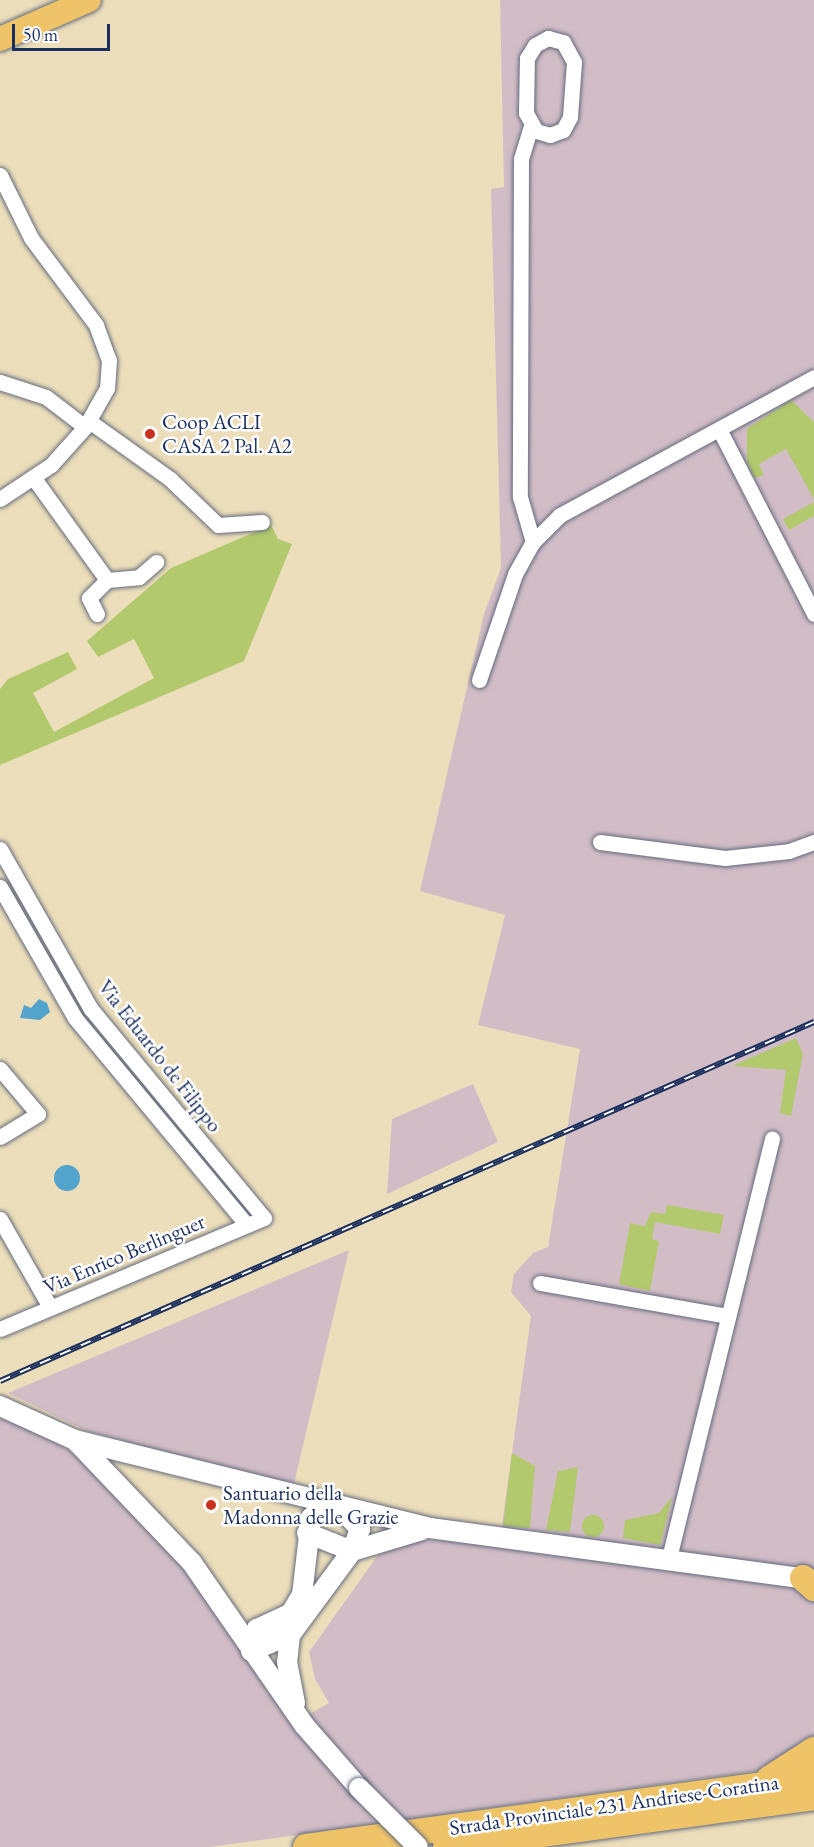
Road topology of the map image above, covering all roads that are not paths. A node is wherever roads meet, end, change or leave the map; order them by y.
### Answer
1 (89, 0) edge
2 (0, 39) edge
3 (531, 126) junction
4 (0, 175) edge
5 (814, 377) edge
6 (0, 382) edge
7 (87, 424) junction
8 (719, 429) junction
9 (33, 477) junction
10 (0, 499) edge
11 (262, 522) dead end
12 (533, 542) junction
13 (156, 562) dead end
14 (107, 580) junction
15 (97, 614) dead end
16 (814, 614) edge
17 (479, 680) dead end
18 (600, 842) dead end
19 (814, 842) edge
20 (0, 849) edge
21 (0, 887) edge
22 (0, 1069) edge
23 (0, 1137) edge
24 (772, 1138) dead end
25 (264, 1218) joint
26 (0, 1219) edge
27 (247, 1225) junction
28 (540, 1283) dead end
29 (50, 1307) junction
30 (728, 1316) junction
31 (0, 1329) edge
32 (0, 1406) edge
33 (75, 1440) junction
34 (340, 1508) junction
35 (430, 1528) junction
36 (307, 1533) junction
37 (352, 1551) junction
38 (669, 1558) junction
39 (810, 1582) edge
40 (290, 1635) junction
41 (252, 1651) junction
42 (304, 1725) junction
43 (814, 1750) edge
44 (814, 1778) edge
45 (755, 1795) junction
46 (814, 1797) edge
47 (814, 1811) edge
48 (306, 1847) edge
49 (418, 1847) edge
50 (446, 1847) edge

1 - 2 main road
3 - 3 street
3 - 12 street
4 - 7 street
5 - 8 street
6 - 7 street
7 - 9 street
7 - 11 street
8 - 12 street
8 - 16 street
9 - 10 street
9 - 14 street
12 - 17 street
13 - 14 street
14 - 15 street
18 - 19 street
20 - 25 street, Via Eduardo de Filippo
21 - 27 street, Via Eduardo de Filippo
22 - 23 street
24 - 30 street
25 - 27 street, Via Enrico Berlinguer
26 - 29 street
27 - 29 street, Via Enrico Berlinguer
28 - 30 street
29 - 31 street, Via Enrico Berlinguer
30 - 38 street
32 - 33 street
33 - 34 street
33 - 41 street
34 - 35 street
34 - 36 street
34 - 37 street
35 - 37 street
35 - 38 street
36 - 37 street
36 - 41 street
37 - 40 street
38 - 39 street
40 - 41 street
40 - 42 street
41 - 42 street
42 - 49 street, bridge
43 - 45 highway
44 - 45 highway, Strada Provinciale 231 Andriese-Coratina
45 - 46 highway, Strada Provinciale 231 Andriese-Coratina
45 - 47 highway
45 - 48 highway, Strada Provinciale 231 Andriese-Coratina
45 - 50 highway, Strada Provinciale 231 Andriese-Coratina

